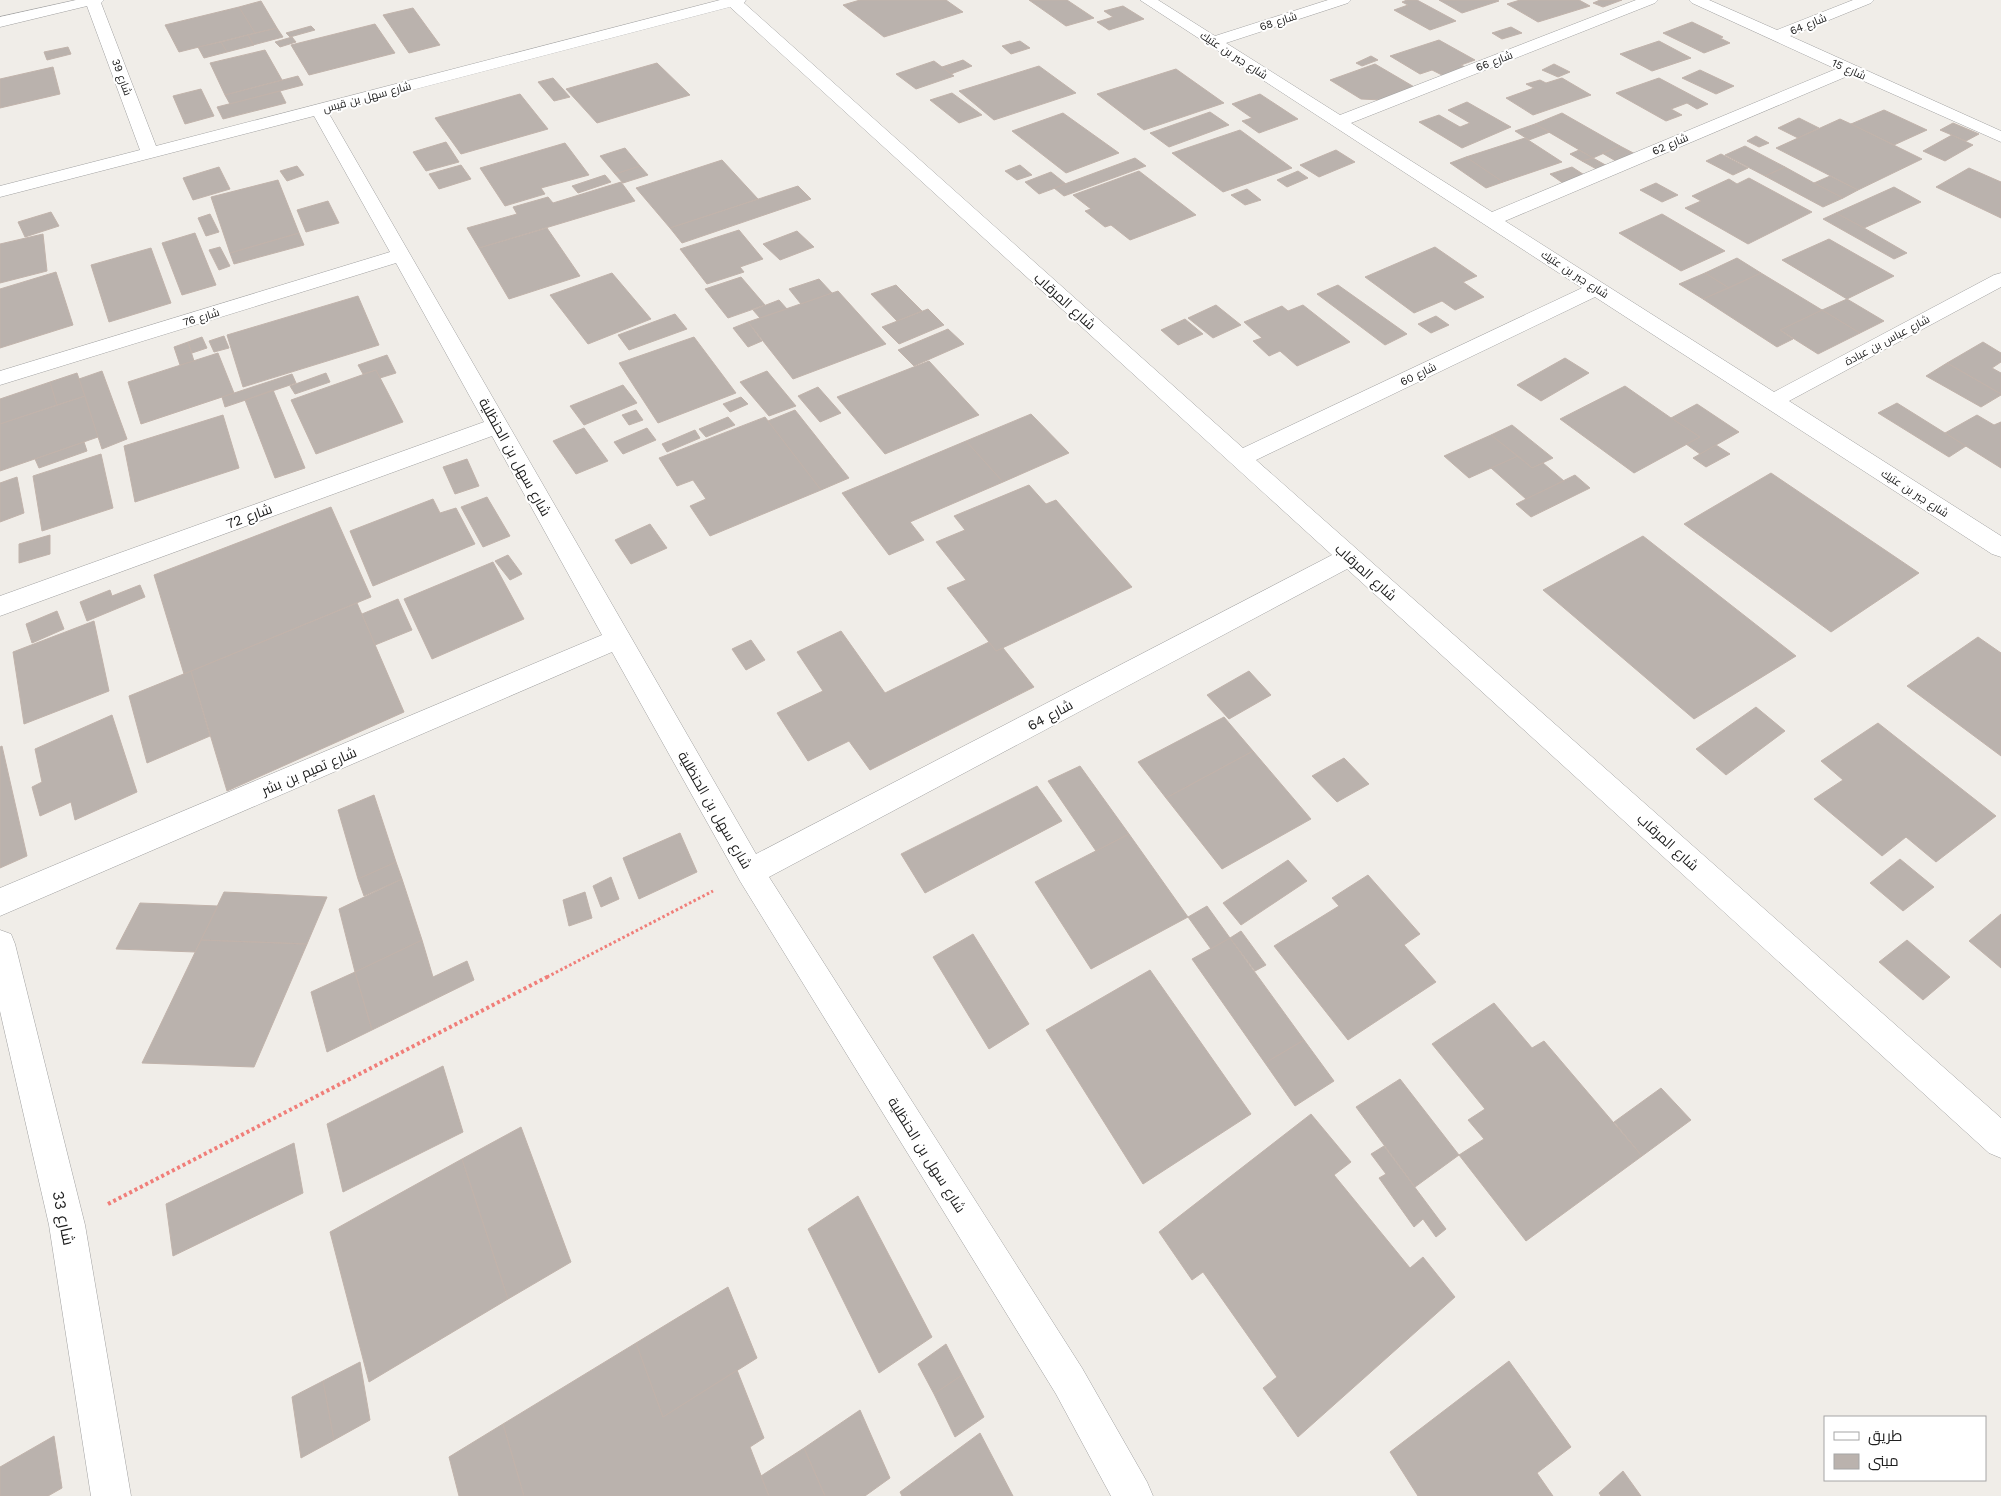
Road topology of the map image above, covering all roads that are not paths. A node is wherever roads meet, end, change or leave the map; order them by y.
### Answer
1 (95, 0) edge
2 (735, 0) edge
3 (1148, 0) edge
4 (1343, 0) edge
5 (1650, 0) edge
6 (1697, 0) edge
7 (1866, 0) edge
8 (0, 22) edge
9 (1777, 36) junction
10 (1214, 42) junction
11 (1850, 69) junction
12 (319, 110) junction
13 (1338, 122) junction
14 (2001, 137) edge
15 (150, 154) junction
16 (0, 192) edge
17 (1490, 220) junction
18 (401, 255) junction
19 (2001, 279) edge
20 (1596, 288) junction
21 (0, 378) edge
22 (1773, 401) junction
23 (497, 426) junction
24 (1240, 459) junction
25 (2001, 548) edge
26 (1349, 557) junction
27 (0, 606) edge
28 (618, 639) junction
29 (750, 872) junction
30 (0, 902) edge
31 (0, 944) edge
32 (2001, 1141) edge
33 (111, 1496) edge
34 (1133, 1496) edge

1 - 8 street
1 - 15 street, شارع 39
2 - 12 street, شارع سهل بن قيس
2 - 24 street, شارع المرقاب
3 - 10 street, شارع جبر بن عتيك
4 - 10 street, شارع 68
5 - 13 street, شارع 66
6 - 9 street, شارع 15
7 - 9 street, شارع 64
9 - 11 street, شارع 15
10 - 13 street, شارع جبر بن عتيك
11 - 14 street, شارع 15
11 - 17 street, شارع 62
12 - 15 street, شارع سهل بن قيس
12 - 18 street, شارع سهل بن الحنظلية
13 - 17 street, شارع جبر بن عتيك
15 - 16 street, شارع سهل بن قيس
17 - 20 street, شارع جبر بن عتيك
18 - 21 street, شارع 76
18 - 23 street, شارع سهل بن الحنظلية
19 - 22 street, شارع عباس بن عبادة
20 - 22 street, شارع جبر بن عتيك
20 - 24 street, شارع 60
22 - 25 street, شارع جبر بن عتيك
23 - 27 street, شارع 72
23 - 28 street, شارع سهل بن الحنظلية
24 - 26 street, شارع المرقاب
26 - 29 street, شارع 64
26 - 32 street, شارع المرقاب
28 - 29 street, شارع سهل بن الحنظلية
28 - 30 street, شارع تميم بن بشر
29 - 34 street, شارع سهل بن الحنظلية
31 - 33 street, شارع 33

